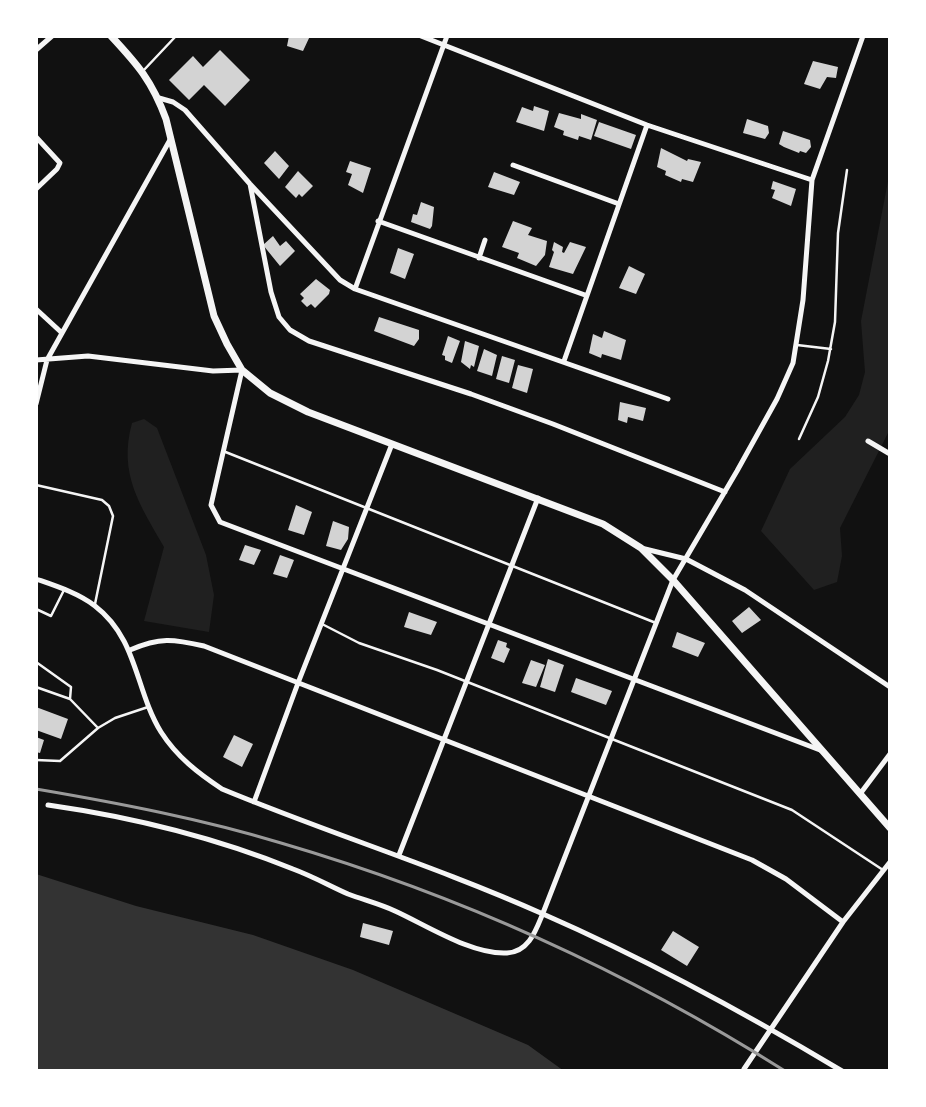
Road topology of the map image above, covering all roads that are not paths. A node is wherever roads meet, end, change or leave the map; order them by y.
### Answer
1 (52, 36) edge
2 (111, 36) edge
3 (176, 36) edge
4 (421, 36) edge
5 (447, 36) edge
6 (863, 36) edge
7 (444, 45) junction
8 (36, 50) edge
9 (142, 71) junction
10 (158, 98) junction
11 (648, 125) junction
12 (36, 137) edge
13 (171, 138) junction
14 (514, 164) dead end
15 (847, 170) dead end
16 (812, 180) junction
17 (250, 184) junction
18 (36, 189) edge
19 (619, 204) junction
20 (378, 221) junction
21 (485, 240) dead end
22 (479, 258) junction
23 (355, 289) junction
24 (585, 296) junction
25 (36, 309) edge
26 (62, 333) junction
27 (797, 346) junction
28 (830, 348) junction
29 (36, 360) edge
30 (47, 360) junction
31 (564, 361) junction
32 (242, 370) junction
33 (668, 399) dead end
34 (36, 404) edge
35 (799, 439) dead end
36 (868, 441) dead end
37 (392, 444) junction
38 (223, 451) junction
39 (890, 454) edge
40 (36, 485) edge
41 (725, 492) junction
42 (539, 498) junction
43 (366, 508) junction
44 (641, 548) junction
45 (686, 559) junction
46 (511, 566) junction
47 (343, 567) junction
48 (36, 579) edge
49 (673, 580) junction
50 (65, 589) junction
51 (94, 606) junction
52 (36, 610) edge
53 (656, 622) junction
54 (321, 624) junction
55 (488, 624) junction
56 (130, 650) junction
57 (36, 662) edge
58 (635, 681) junction
59 (466, 682) junction
60 (298, 683) junction
61 (890, 687) edge
62 (36, 688) edge
63 (70, 699) junction
64 (150, 707) junction
65 (98, 728) junction
66 (613, 739) junction
67 (445, 741) junction
68 (821, 750) junction
69 (890, 754) edge
70 (36, 760) edge
71 (860, 794) junction
72 (589, 798) junction
73 (254, 802) junction
74 (48, 805) dead end
75 (890, 828) edge
76 (399, 855) junction
77 (890, 862) edge
78 (883, 870) junction
79 (543, 913) junction
80 (843, 922) junction
81 (770, 1030) junction
82 (744, 1069) dead end
83 (842, 1071) edge

1 - 8 street
2 - 9 main road
3 - 9 lane
4 - 7 street
5 - 7 street
6 - 16 street
7 - 11 street
7 - 20 street
9 - 10 main road
10 - 13 main road
10 - 17 street
11 - 16 street
11 - 19 street
12 - 18 street
13 - 26 street
13 - 32 main road
14 - 19 street
15 - 28 lane
16 - 27 street
17 - 23 street
17 - 41 street
19 - 24 street
20 - 22 street
20 - 23 street
21 - 22 street
22 - 24 street
23 - 31 street
24 - 31 street
25 - 26 street
26 - 30 street
27 - 28 lane
27 - 41 street
28 - 35 lane
29 - 30 street
30 - 32 street
30 - 34 street
31 - 33 street
32 - 37 main road
32 - 38 street
36 - 39 street
37 - 42 main road
37 - 43 street
38 - 43 lane
38 - 47 street
40 - 51 lane
41 - 45 street
42 - 44 main road
42 - 46 street
43 - 46 lane
43 - 47 street
44 - 45 street
44 - 49 main road
45 - 49 street
45 - 61 street
46 - 53 lane
46 - 55 street
47 - 54 street
47 - 55 street
48 - 50 street
49 - 53 street
49 - 68 main road
50 - 51 street
50 - 52 lane
51 - 56 street
53 - 58 street
54 - 59 lane
54 - 60 street
55 - 58 street
55 - 59 street
56 - 60 street
56 - 64 street
57 - 63 lane
58 - 66 street
58 - 68 street
59 - 66 lane
59 - 67 street
60 - 67 street
60 - 73 street
62 - 63 lane
63 - 65 lane
64 - 65 lane
64 - 73 street
65 - 70 lane
66 - 72 street
66 - 78 lane
67 - 72 street
67 - 76 street
68 - 71 main road
69 - 71 street
71 - 75 main road
72 - 79 street
72 - 80 street
73 - 76 street
74 - 79 street
76 - 79 street
77 - 78 street
78 - 80 street
79 - 81 street
80 - 81 street
81 - 82 street
81 - 83 street

